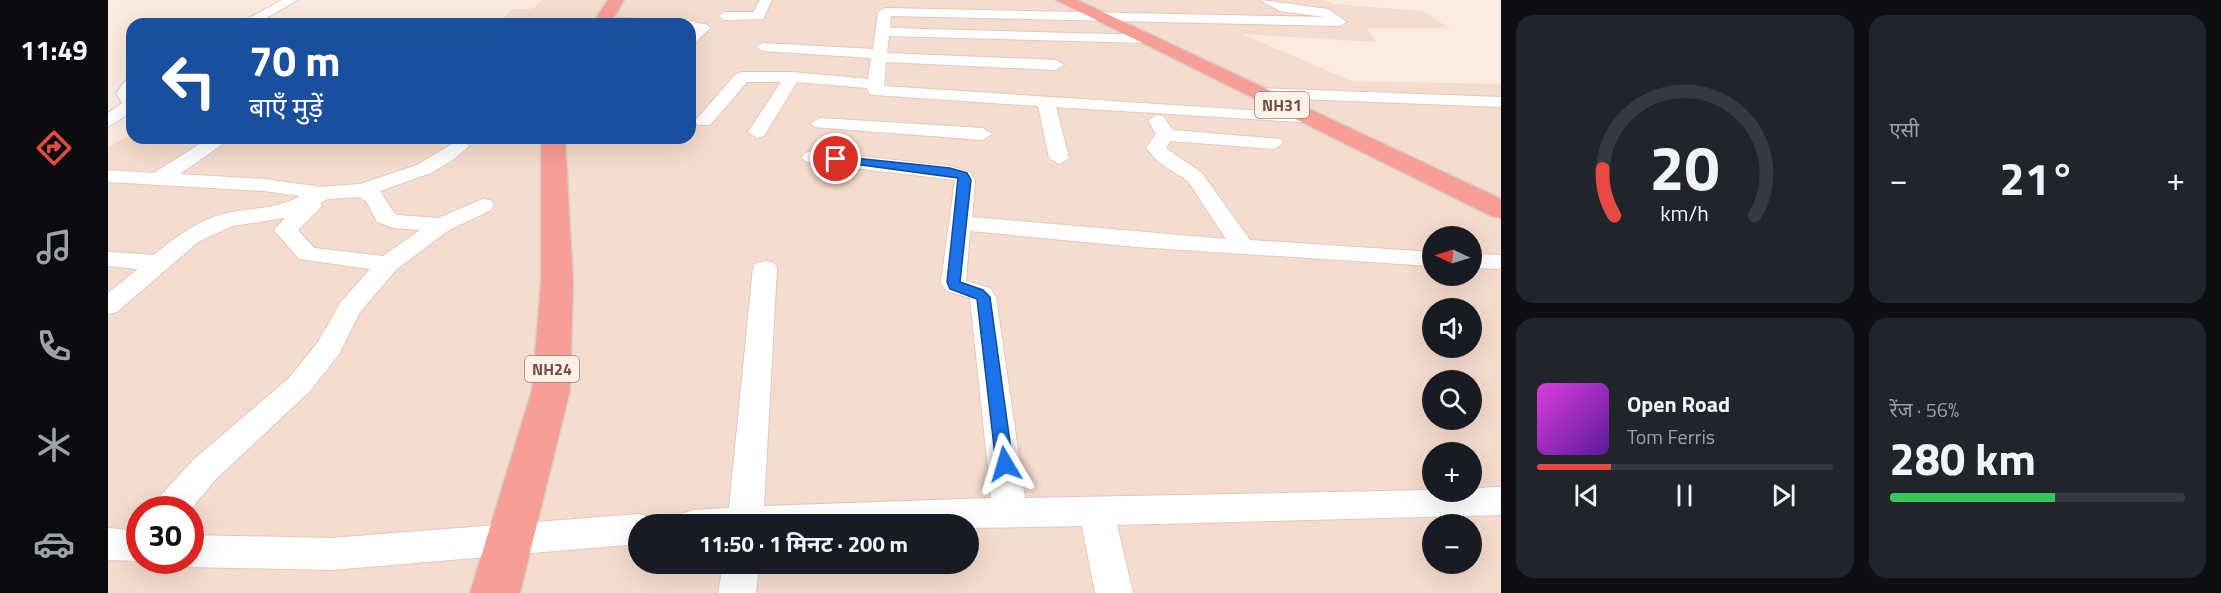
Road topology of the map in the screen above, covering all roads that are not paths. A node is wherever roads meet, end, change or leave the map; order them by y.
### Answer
1 (292, 0) edge
2 (616, 0) edge
3 (766, 0) edge
4 (1054, 0) edge
5 (1065, 0) edge
6 (1266, 0) edge
7 (892, 6) edge
8 (725, 16) dead end
9 (1097, 16) junction
10 (256, 18) edge
11 (604, 18) edge
12 (696, 26) edge
13 (882, 32) junction
14 (696, 34) edge
15 (1044, 36) junction
16 (1146, 39) junction
17 (763, 47) dead end
18 (879, 55) junction
19 (1056, 65) junction
20 (792, 77) junction
21 (875, 84) junction
22 (1256, 93) junction
23 (981, 98) junction
24 (1046, 102) junction
25 (1501, 102) edge
26 (1072, 104) junction
27 (126, 108) edge
28 (1152, 109) junction
29 (1310, 119) junction
30 (704, 121) dead end
31 (108, 122) edge
32 (820, 123) dead end
33 (757, 132) dead end
34 (983, 134) junction
35 (1165, 134) junction
36 (1274, 143) dead end
37 (213, 144) edge
38 (553, 144) edge
39 (459, 146) dead end
40 (985, 156) dead end
41 (812, 157) dead end
42 (1059, 158) dead end
43 (108, 176) edge
44 (158, 179) junction
45 (363, 190) junction
46 (325, 192) junction
47 (483, 205) dead end
48 (1501, 210) edge
49 (959, 223) junction
50 (441, 225) junction
51 (1243, 248) junction
52 (1422, 258) edge
53 (108, 259) edge
54 (1482, 261) edge
55 (1501, 262) edge
56 (159, 263) junction
57 (388, 264) junction
58 (765, 268) dead end
59 (108, 306) edge
60 (181, 496) edge
61 (1501, 501) edge
62 (1096, 509) junction
63 (1010, 511) junction
64 (746, 514) edge
65 (944, 514) edge
66 (628, 530) edge
67 (510, 538) junction
68 (204, 550) edge
69 (740, 574) edge
70 (495, 593) edge
71 (737, 593) edge
72 (1114, 593) edge

1 - 10 street
2 - 11 highway
3 - 8 street
4 - 5 street
5 - 9 highway, NH31
6 - 9 street
7 - 9 street
7 - 13 street
9 - 16 highway, NH31
12 - 14 street
13 - 15 street
13 - 18 street
15 - 16 street
15 - 19 street
16 - 22 highway, NH31
17 - 18 street
18 - 19 street
18 - 21 street
19 - 26 street
20 - 21 street
20 - 30 street
20 - 33 street
21 - 23 street
22 - 25 street
22 - 29 highway, NH31
23 - 24 street
23 - 34 street
24 - 26 street
24 - 42 street
26 - 28 street
27 - 31 street
28 - 29 street
28 - 35 street
29 - 48 highway, NH31
32 - 34 street
34 - 40 street
35 - 36 street
35 - 51 street
37 - 44 street
38 - 67 highway, NH24
39 - 45 street
41 - 49 street
43 - 44 street
44 - 46 street
45 - 46 street
45 - 50 street
46 - 56 street
46 - 57 street
47 - 50 street
49 - 51 street
49 - 63 street
50 - 57 street
51 - 52 street
53 - 56 street
54 - 55 street
56 - 59 street
57 - 60 street
58 - 64 street
61 - 62 street
62 - 63 street
62 - 72 street
63 - 65 street
66 - 67 street
67 - 68 street
67 - 70 highway, NH24
69 - 71 street

